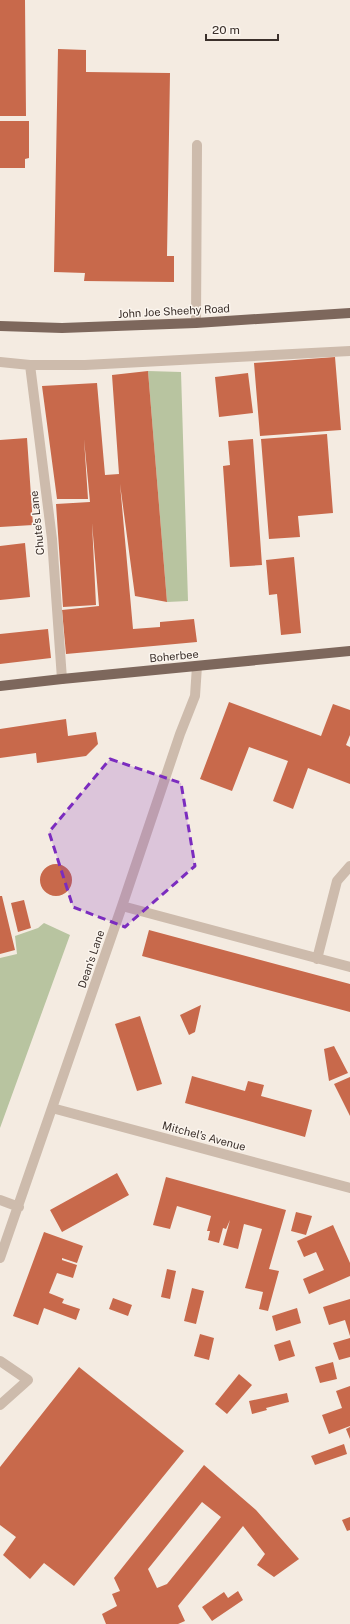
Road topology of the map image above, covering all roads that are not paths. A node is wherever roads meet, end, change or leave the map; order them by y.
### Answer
1 (197, 145) dead end
2 (350, 313) edge
3 (196, 323) junction
4 (0, 326) edge
5 (350, 351) edge
6 (0, 362) edge
7 (30, 364) junction
8 (350, 651) edge
9 (197, 666) junction
10 (62, 679) junction
11 (0, 686) edge
12 (350, 866) edge
13 (122, 906) junction
14 (317, 959) junction
15 (350, 967) edge
16 (52, 1108) junction
17 (350, 1188) edge
18 (0, 1200) edge
19 (18, 1207) junction
20 (0, 1258) edge
21 (0, 1361) edge
22 (0, 1405) edge

1 - 3 street
2 - 3 main road, John Joe Sheehy Road
3 - 4 main road, John Joe Sheehy Road
5 - 7 street
6 - 7 street
7 - 10 street, Chute's Lane
8 - 9 main road, Boherbee
9 - 10 main road, Boherbee
9 - 13 street, Dean's Lane
10 - 11 main road, Boherbee
12 - 14 street
13 - 14 street
13 - 16 street, Dean's Lane
14 - 15 street
16 - 17 street, Mitchel's Avenue
16 - 19 street, Dean's Lane
18 - 19 street
19 - 20 street, Dean's Lane
21 - 22 street

